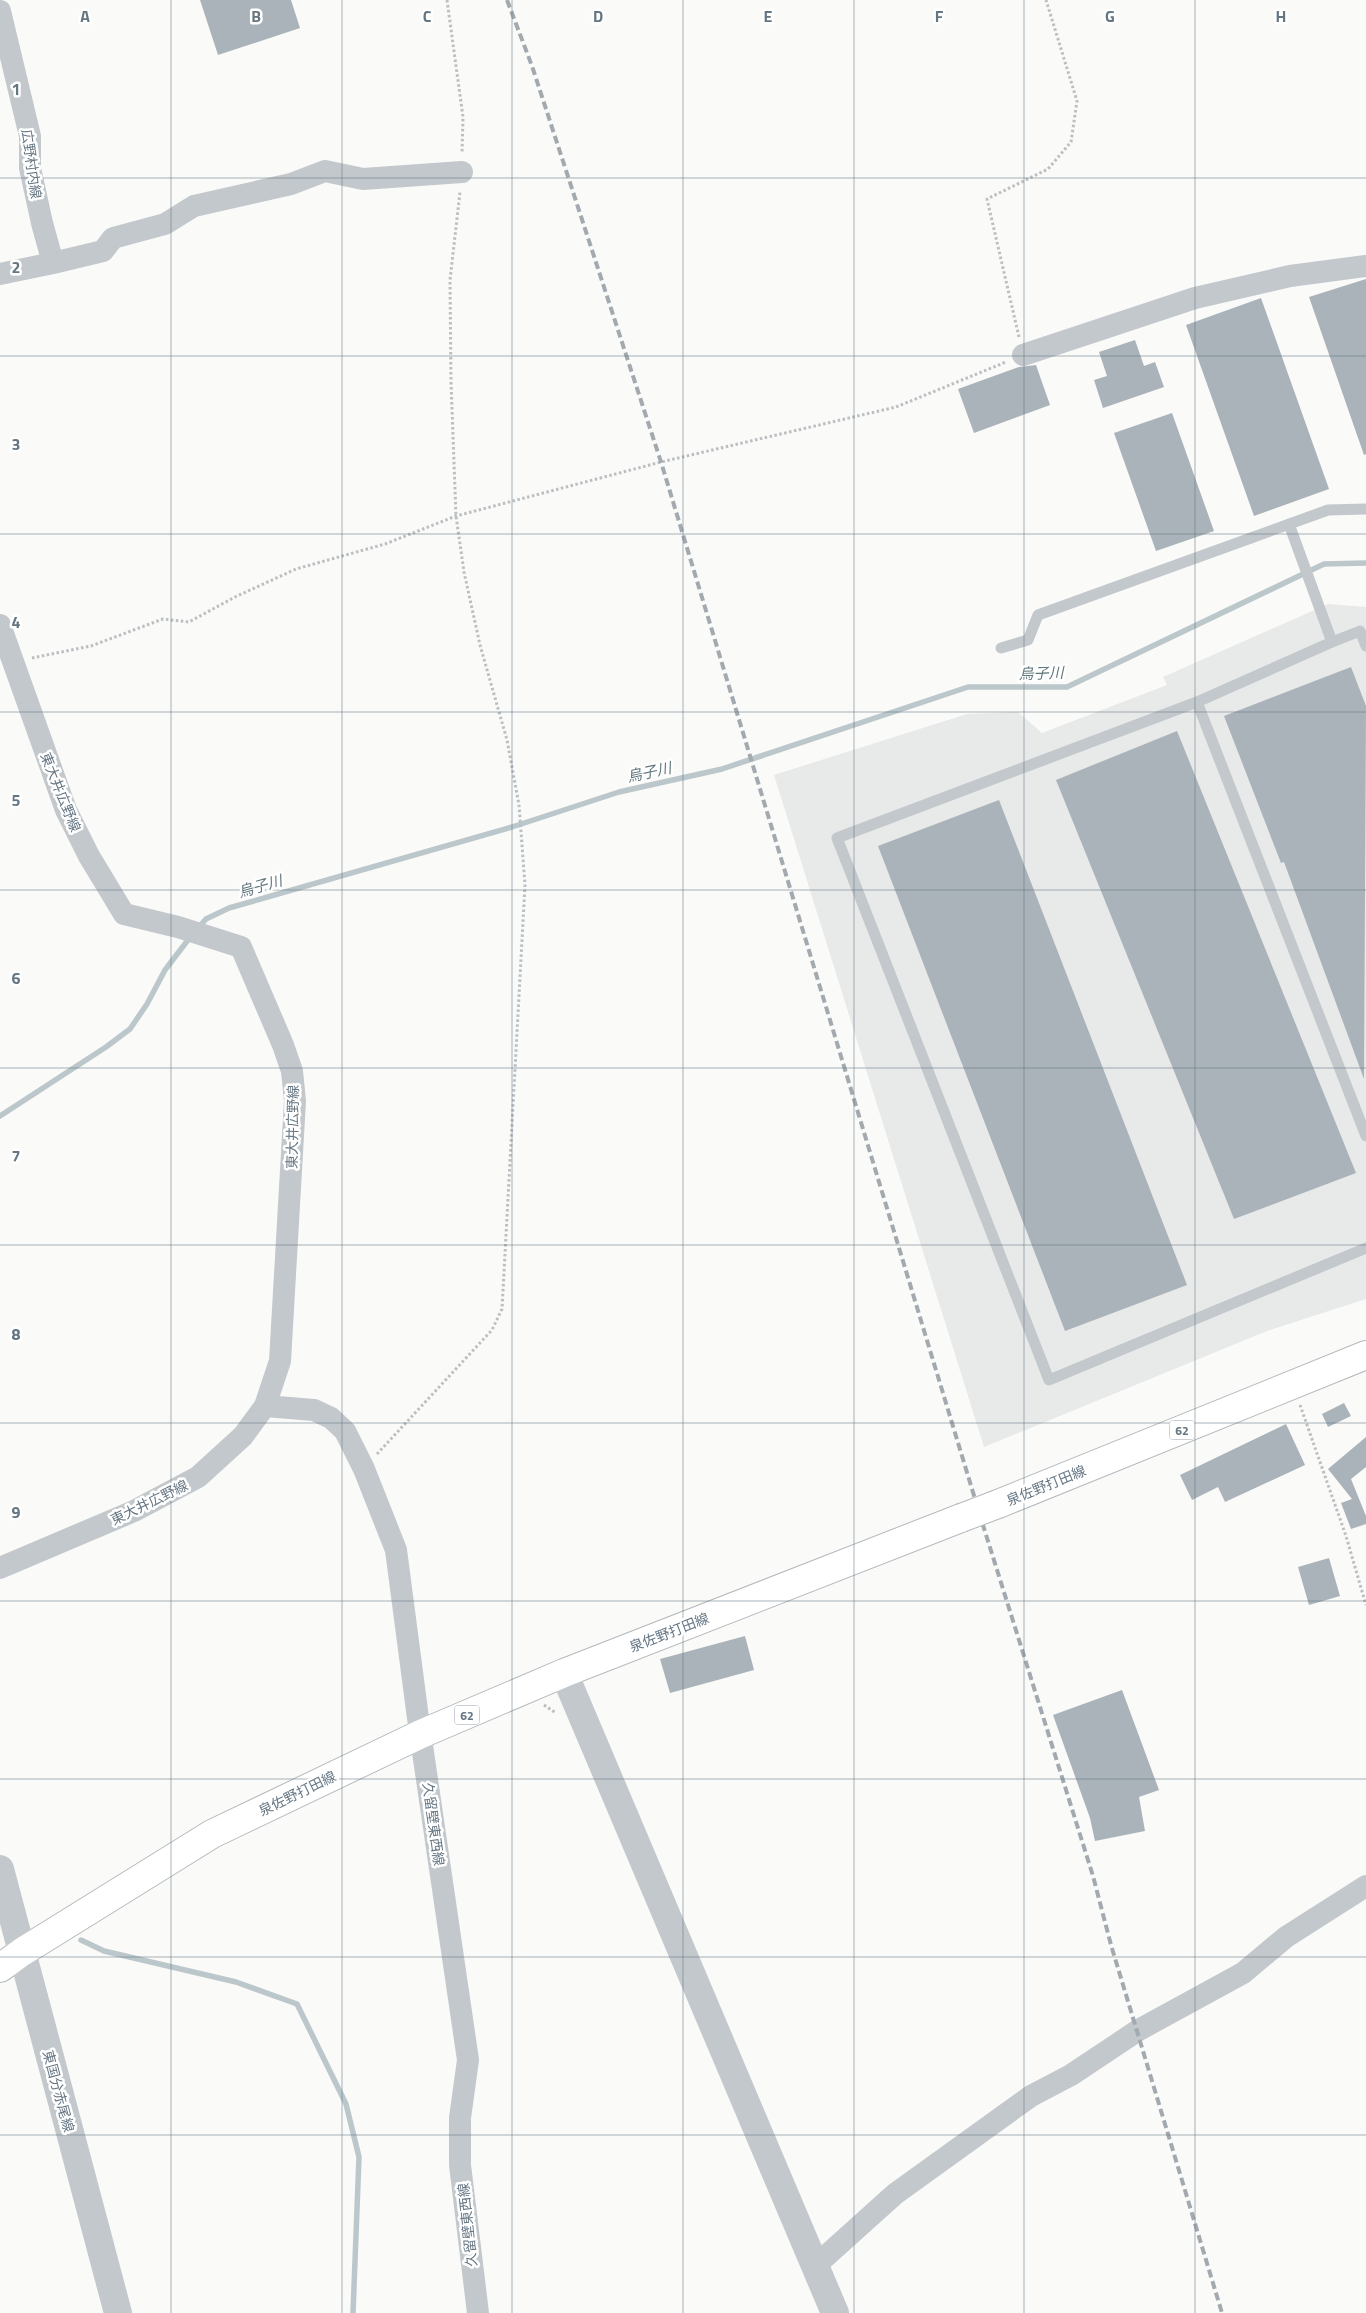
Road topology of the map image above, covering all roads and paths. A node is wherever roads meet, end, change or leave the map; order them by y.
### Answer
1 (447, 0) edge
2 (1046, 0) edge
3 (0, 11) edge
4 (462, 172) junction
5 (53, 263) junction
6 (1366, 266) edge
7 (0, 274) edge
8 (1023, 354) junction
9 (1366, 509) edge
10 (456, 516) junction
11 (1289, 524) junction
12 (0, 625) edge
13 (1332, 642) junction
14 (1366, 646) edge
15 (1000, 648) dead end
16 (14, 661) junction
17 (1197, 702) junction
18 (1366, 1136) edge
19 (1366, 1248) edge
20 (1366, 1355) edge
21 (1294, 1386) junction
22 (265, 1406) junction
23 (364, 1469) junction
24 (0, 1568) edge
25 (1366, 1606) edge
26 (564, 1673) junction
27 (421, 1734) junction
28 (0, 1869) edge
29 (1366, 1886) edge
30 (22, 1952) junction
31 (0, 1968) edge
32 (815, 2266) junction
33 (118, 2313) edge
34 (478, 2313) edge
35 (835, 2313) edge

1 - 4 path
2 - 8 path
3 - 5 street, 広野村内線
4 - 5 street
4 - 10 path
5 - 7 street
6 - 8 street
8 - 10 path
9 - 11 lane
10 - 16 path
10 - 23 path
11 - 13 lane
11 - 15 lane
12 - 16 street, 東大井広野線
13 - 14 lane
13 - 17 lane
16 - 22 street, 東大井広野線
17 - 18 lane
17 - 19 lane
20 - 21 main road, 泉佐野打田線 / 62
21 - 25 path
21 - 26 main road, 泉佐野打田線 / 62, bridge
22 - 23 street, 久留壁東西線
22 - 24 street, 東大井広野線
23 - 27 street, 久留壁東西線
26 - 27 main road, 泉佐野打田線 / 62
26 - 32 street
27 - 30 main road, 泉佐野打田線 / 62
27 - 34 street, 久留壁東西線
28 - 30 street, 東国分赤尾線
29 - 32 street
30 - 31 main road, 泉佐野打田線 / 62
30 - 33 street, 東国分赤尾線
32 - 35 street

